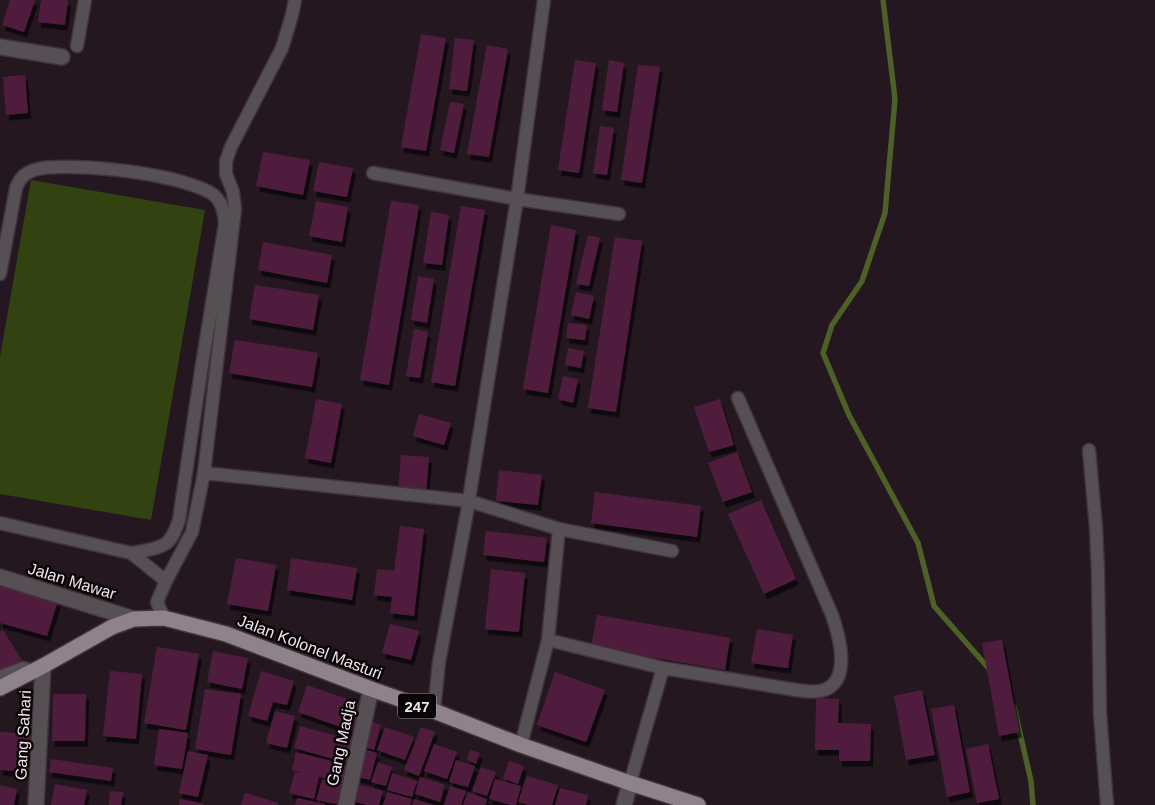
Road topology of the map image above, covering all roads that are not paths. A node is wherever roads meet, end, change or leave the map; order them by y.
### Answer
1 (85, 0) edge
2 (295, 0) edge
3 (544, 0) edge
4 (77, 46) dead end
5 (0, 47) edge
6 (62, 58) dead end
7 (373, 173) dead end
8 (517, 199) junction
9 (619, 214) dead end
10 (0, 274) edge
11 (738, 398) dead end
12 (1090, 450) dead end
13 (204, 473) junction
14 (468, 501) junction
15 (0, 523) edge
16 (559, 529) junction
17 (672, 551) dead end
18 (130, 553) junction
19 (0, 577) edge
20 (166, 580) junction
21 (164, 618) junction
22 (134, 619) junction
23 (548, 640) junction
24 (662, 668) junction
25 (39, 669) junction
26 (0, 677) edge
27 (0, 688) edge
28 (371, 689) junction
29 (434, 712) junction
30 (521, 745) junction
31 (630, 783) junction
32 (36, 805) edge
33 (346, 805) edge
34 (624, 805) edge
35 (698, 805) edge
36 (1107, 805) edge

1 - 4 lane
2 - 13 lane
3 - 8 lane
5 - 6 street
7 - 8 lane
8 - 9 lane
8 - 14 lane
10 - 18 lane
11 - 24 lane
12 - 36 lane
13 - 14 lane
13 - 20 lane
14 - 16 lane
14 - 29 lane
15 - 18 lane
16 - 17 lane
16 - 23 lane
18 - 20 lane
19 - 22 street, Jalan Mawar
20 - 21 lane
21 - 22 main road, Jalan Kolonel Masturi / 247
21 - 28 main road, Jalan Kolonel Masturi / 247
22 - 25 main road, Jalan Kolonel Masturi / 247
23 - 24 lane
23 - 30 lane
24 - 31 lane
25 - 26 lane
25 - 27 main road, Jalan Kolonel Masturi / 247
25 - 32 street, Gang Sahari
28 - 29 main road, Jalan Kolonel Masturi / 247
28 - 33 street, Gang Madja
29 - 30 main road, Jalan Kolonel Masturi / 247
30 - 31 main road, Jalan Kolonel Masturi / 247
31 - 34 street
31 - 35 main road, Jalan Kolonel Masturi / 247

